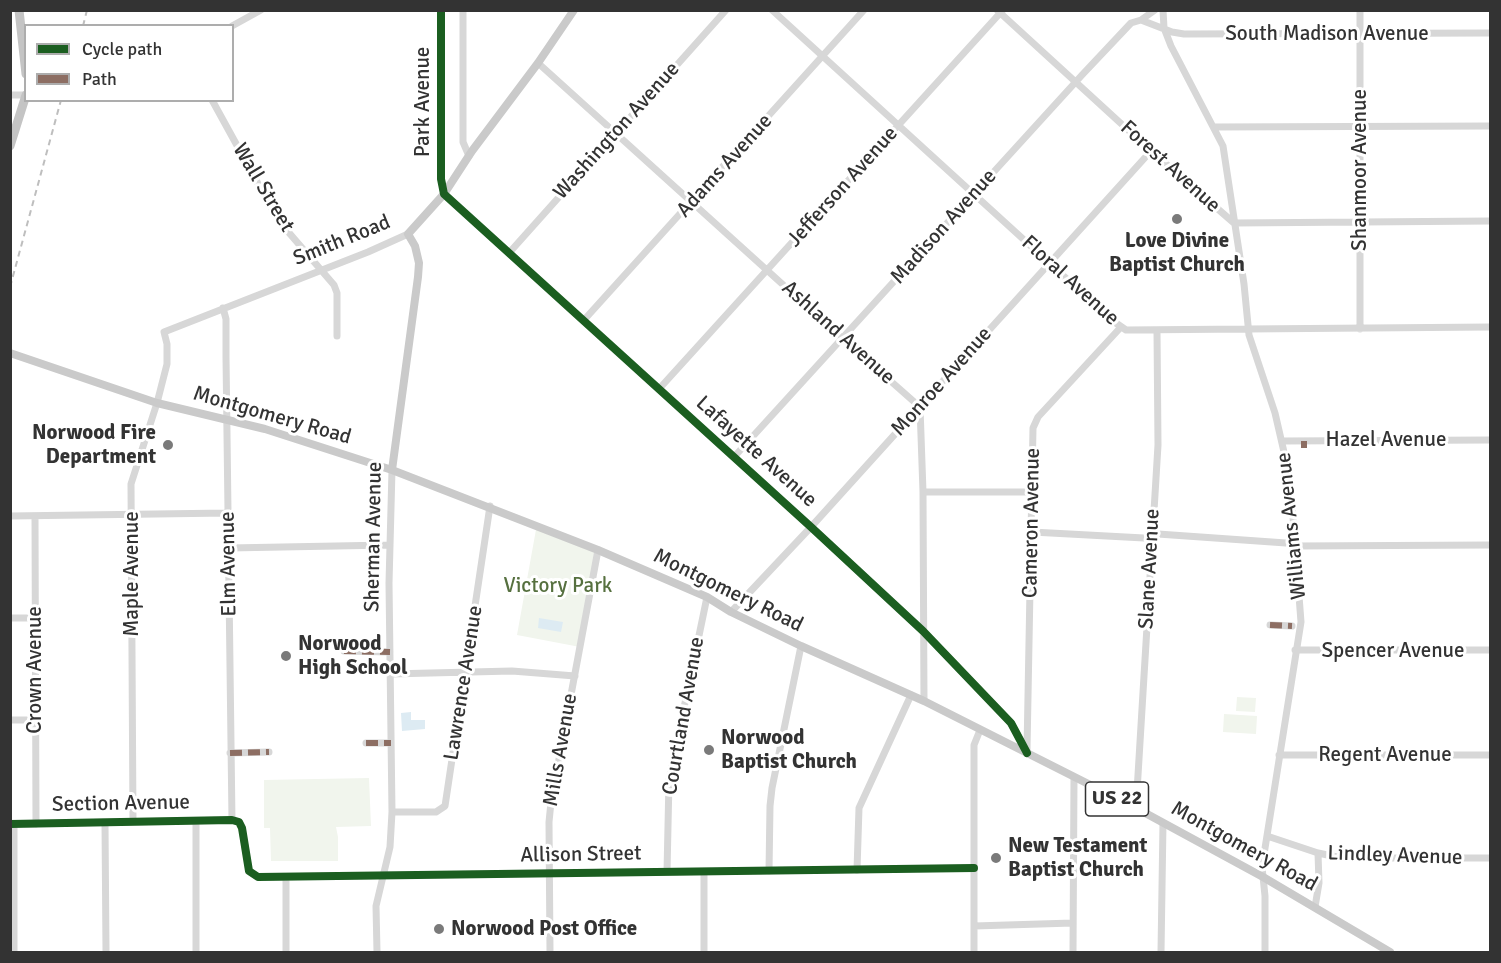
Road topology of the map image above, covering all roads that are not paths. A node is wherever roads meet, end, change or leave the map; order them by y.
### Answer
1 (19, 10) edge
2 (261, 10) edge
3 (441, 10) edge
4 (463, 10) edge
5 (574, 10) edge
6 (726, 10) edge
7 (772, 10) edge
8 (864, 10) edge
9 (1155, 10) edge
10 (1163, 10) edge
11 (1360, 10) edge
12 (1000, 12) edge
13 (567, 15) edge
14 (1141, 20) junction
15 (234, 25) edge
16 (1164, 28) junction
17 (1491, 33) edge
18 (1360, 34) junction
19 (24, 56) edge
20 (824, 56) junction
21 (538, 63) junction
22 (1076, 82) junction
23 (24, 101) edge
24 (213, 102) edge
25 (898, 126) junction
26 (1491, 126) edge
27 (1214, 127) junction
28 (1360, 127) junction
29 (616, 133) junction
30 (10, 146) edge
31 (1151, 151) junction
32 (469, 156) junction
33 (444, 194) junction
34 (974, 194) junction
35 (692, 202) junction
36 (1491, 221) edge
37 (1234, 222) junction
38 (1360, 222) junction
39 (408, 234) junction
40 (509, 253) junction
41 (1050, 262) junction
42 (321, 269) junction
43 (768, 270) junction
44 (223, 308) junction
45 (584, 320) junction
46 (1121, 327) junction
47 (1491, 327) edge
48 (1248, 328) junction
49 (1360, 329) junction
50 (1157, 331) junction
51 (164, 332) joint
52 (337, 336) dead end
53 (843, 339) junction
54 (13, 354) edge
55 (659, 389) junction
56 (157, 404) junction
57 (920, 407) junction
58 (227, 420) junction
59 (1491, 440) edge
60 (1282, 441) junction
61 (734, 457) junction
62 (392, 470) junction
63 (923, 492) junction
64 (1032, 492) junction
65 (490, 506) junction
66 (228, 513) junction
67 (131, 515) junction
68 (10, 516) edge
69 (35, 516) junction
70 (812, 527) junction
71 (1032, 532) junction
72 (1152, 537) junction
73 (1491, 545) edge
74 (389, 546) junction
75 (1295, 546) junction
76 (229, 548) junction
77 (598, 549) junction
78 (707, 597) junction
79 (731, 612) junction
80 (10, 618) edge
81 (35, 618) junction
82 (1270, 625) dead end
83 (1292, 626) dead end
84 (923, 631) junction
85 (801, 646) junction
86 (1296, 650) junction
87 (1491, 650) edge
88 (344, 651) dead end
89 (390, 651) junction
90 (465, 673) junction
91 (390, 674) junction
92 (574, 676) junction
93 (911, 695) junction
94 (924, 701) junction
95 (10, 720) edge
96 (36, 720) junction
97 (980, 730) junction
98 (366, 743) dead end
99 (391, 743) junction
100 (269, 752) dead end
101 (230, 753) junction
102 (1027, 753) junction
103 (1279, 755) junction
104 (1491, 755) edge
105 (1074, 778) junction
106 (1136, 807) junction
107 (392, 812) junction
108 (232, 820) junction
109 (196, 821) junction
110 (134, 822) junction
111 (105, 823) junction
112 (1163, 823) junction
113 (12, 824) edge
114 (36, 824) junction
115 (1267, 836) junction
116 (1318, 853) junction
117 (1491, 858) edge
118 (974, 868) junction
119 (857, 870) junction
120 (769, 871) junction
121 (667, 872) junction
122 (704, 873) junction
123 (549, 874) junction
124 (382, 877) junction
125 (1263, 877) junction
126 (286, 878) junction
127 (1315, 907) junction
128 (1073, 923) junction
129 (974, 926) junction
130 (1374, 948) edge
131 (14, 952) edge
132 (105, 952) edge
133 (196, 952) edge
134 (286, 952) edge
135 (377, 952) edge
136 (550, 952) edge
137 (704, 952) edge
138 (974, 952) edge
139 (1073, 952) edge
140 (1161, 952) edge
141 (1265, 952) edge
142 (1390, 952) edge

1 - 19 highway
2 - 15 street
3 - 33 street, Park Avenue
4 - 32 street, Park Avenue
5 - 13 main road, Smith Road
6 - 29 street, Washington Avenue
7 - 20 street, Floral Avenue
8 - 20 street, Adams Avenue
9 - 14 street, Madison Avenue
10 - 16 street, Williams Avenue
11 - 18 street, Shanmoor Avenue
12 - 22 street, Forest Avenue
12 - 25 street, Jefferson Avenue
13 - 21 main road, Smith Road
14 - 16 street
14 - 22 street, Madison Avenue
16 - 18 street, South Madison Avenue
16 - 27 street, Williams Avenue
17 - 18 street, South Madison Avenue
18 - 28 street, Shanmoor Avenue
20 - 25 street, Floral Avenue
20 - 35 street, Adams Avenue
21 - 29 street, Ashland Avenue
21 - 32 main road, Smith Road
22 - 31 street, Forest Avenue
22 - 34 street, Madison Avenue
23 - 30 highway
24 - 42 street, Wall Street
25 - 34 street, Floral Avenue
25 - 43 street, Jefferson Avenue
26 - 28 street
27 - 28 street
27 - 37 street, Williams Avenue
28 - 38 street, Shanmoor Avenue
29 - 35 street, Ashland Avenue
29 - 40 street, Washington Avenue
31 - 37 street, Forest Avenue
31 - 41 street, Monroe Avenue
32 - 33 main road, Smith Road
33 - 39 main road, Smith Road
33 - 40 street, Lafayette Avenue
34 - 41 street, Floral Avenue
34 - 53 street, Madison Avenue
35 - 43 street, Ashland Avenue
35 - 45 street, Adams Avenue
36 - 38 street, Forest Avenue
37 - 38 street, Forest Avenue
37 - 48 street, Williams Avenue
38 - 49 street, Shanmoor Avenue
39 - 42 street, Smith Road
39 - 62 main road, Sherman Avenue
40 - 45 street, Lafayette Avenue
41 - 46 street, Floral Avenue
41 - 57 street, Monroe Avenue
42 - 44 street, Smith Road
42 - 52 street, Wall Street
43 - 53 street, Ashland Avenue
43 - 55 street, Jefferson Avenue
44 - 51 street, Smith Road
44 - 58 street, Elm Avenue
45 - 55 street, Lafayette Avenue
46 - 50 street, Floral Avenue
46 - 64 street, Cameron Avenue
47 - 49 street, Floral Avenue
48 - 49 street, Floral Avenue
48 - 50 street, Floral Avenue
48 - 60 street, Williams Avenue
50 - 72 street, Slane Avenue
51 - 56 street, Maple Avenue
53 - 57 street, Ashland Avenue
53 - 61 street, Madison Avenue
54 - 56 main road, Montgomery Road / US 22
55 - 61 street, Lafayette Avenue
56 - 58 main road, Montgomery Road / US 22
56 - 67 street, Maple Avenue
57 - 63 street
57 - 70 street, Monroe Avenue
58 - 62 main road, Montgomery Road / US 22
58 - 66 street, Elm Avenue
59 - 60 street, Hazel Avenue
60 - 75 street, Williams Avenue
61 - 70 street, Lafayette Avenue
62 - 65 main road, Montgomery Road / US 22
62 - 74 street, Sherman Avenue
63 - 64 street
63 - 84 street
64 - 71 street, Cameron Avenue
65 - 77 main road, Montgomery Road / US 22
65 - 90 street, Lawrence Avenue
66 - 67 street
66 - 76 street, Elm Avenue
67 - 69 street
67 - 110 street, Maple Avenue
68 - 69 street
69 - 81 street, Crown Avenue
70 - 79 street, Monroe Avenue
70 - 84 street, Lafayette Avenue
71 - 72 street
71 - 102 street, Cameron Avenue
72 - 75 street
72 - 106 street, Slane Avenue
73 - 75 street
74 - 76 street
74 - 89 street, Sherman Avenue
75 - 86 street, Williams Avenue
76 - 101 street, Elm Avenue
77 - 78 main road, Montgomery Road / US 22
77 - 92 street, Mills Avenue
78 - 79 main road, Montgomery Road / US 22
78 - 121 street, Courtland Avenue
79 - 85 main road, Montgomery Road / US 22
80 - 81 street
81 - 96 street, Crown Avenue
82 - 83 street
84 - 94 street
84 - 102 street, Lafayette Avenue
85 - 93 main road, Montgomery Road / US 22
85 - 120 street
86 - 87 street, Spencer Avenue
86 - 103 street, Williams Avenue
88 - 89 street
89 - 91 street, Sherman Avenue
90 - 91 street
90 - 92 street
90 - 107 street, Lawrence Avenue
91 - 99 street, Sherman Avenue
92 - 123 street, Mills Avenue
93 - 94 main road, Montgomery Road / US 22
93 - 119 street
94 - 97 main road, Montgomery Road / US 22
95 - 96 street
96 - 114 street, Crown Avenue
97 - 102 main road, Montgomery Road / US 22
97 - 118 street
98 - 99 street
99 - 107 street, Sherman Avenue
100 - 101 street
101 - 108 street, Elm Avenue
102 - 105 main road, Montgomery Road / US 22
103 - 104 street, Regent Avenue
103 - 115 street, Williams Avenue
105 - 106 main road, Montgomery Road / US 22
105 - 128 street
106 - 112 main road, Montgomery Road / US 22
107 - 124 street, Sherman Avenue
108 - 109 street, Section Avenue
108 - 126 street, Allison Street
109 - 110 street, Section Avenue
109 - 133 street
110 - 111 street, Section Avenue
111 - 114 street, Section Avenue
111 - 132 street
112 - 125 main road, Montgomery Road / US 22
112 - 140 street
113 - 114 street, Section Avenue
113 - 131 street
115 - 116 street, Lindley Avenue
115 - 125 street, Williams Avenue
116 - 117 street, Lindley Avenue
116 - 127 street
118 - 119 street, Allison Street
118 - 129 street
119 - 120 street, Allison Street
120 - 122 street, Allison Street
121 - 122 street, Allison Street
121 - 123 street, Allison Street
122 - 137 street
123 - 124 street, Allison Street
123 - 136 street, Mills Avenue
124 - 126 street, Allison Street
124 - 135 street, Sherman Avenue
125 - 127 main road, Montgomery Road / US 22
125 - 141 street, Williams Avenue
126 - 134 street
127 - 130 main road, Montgomery Road / US 22
128 - 129 street
128 - 139 street
129 - 138 street
130 - 142 main road, Montgomery Road / US 22

